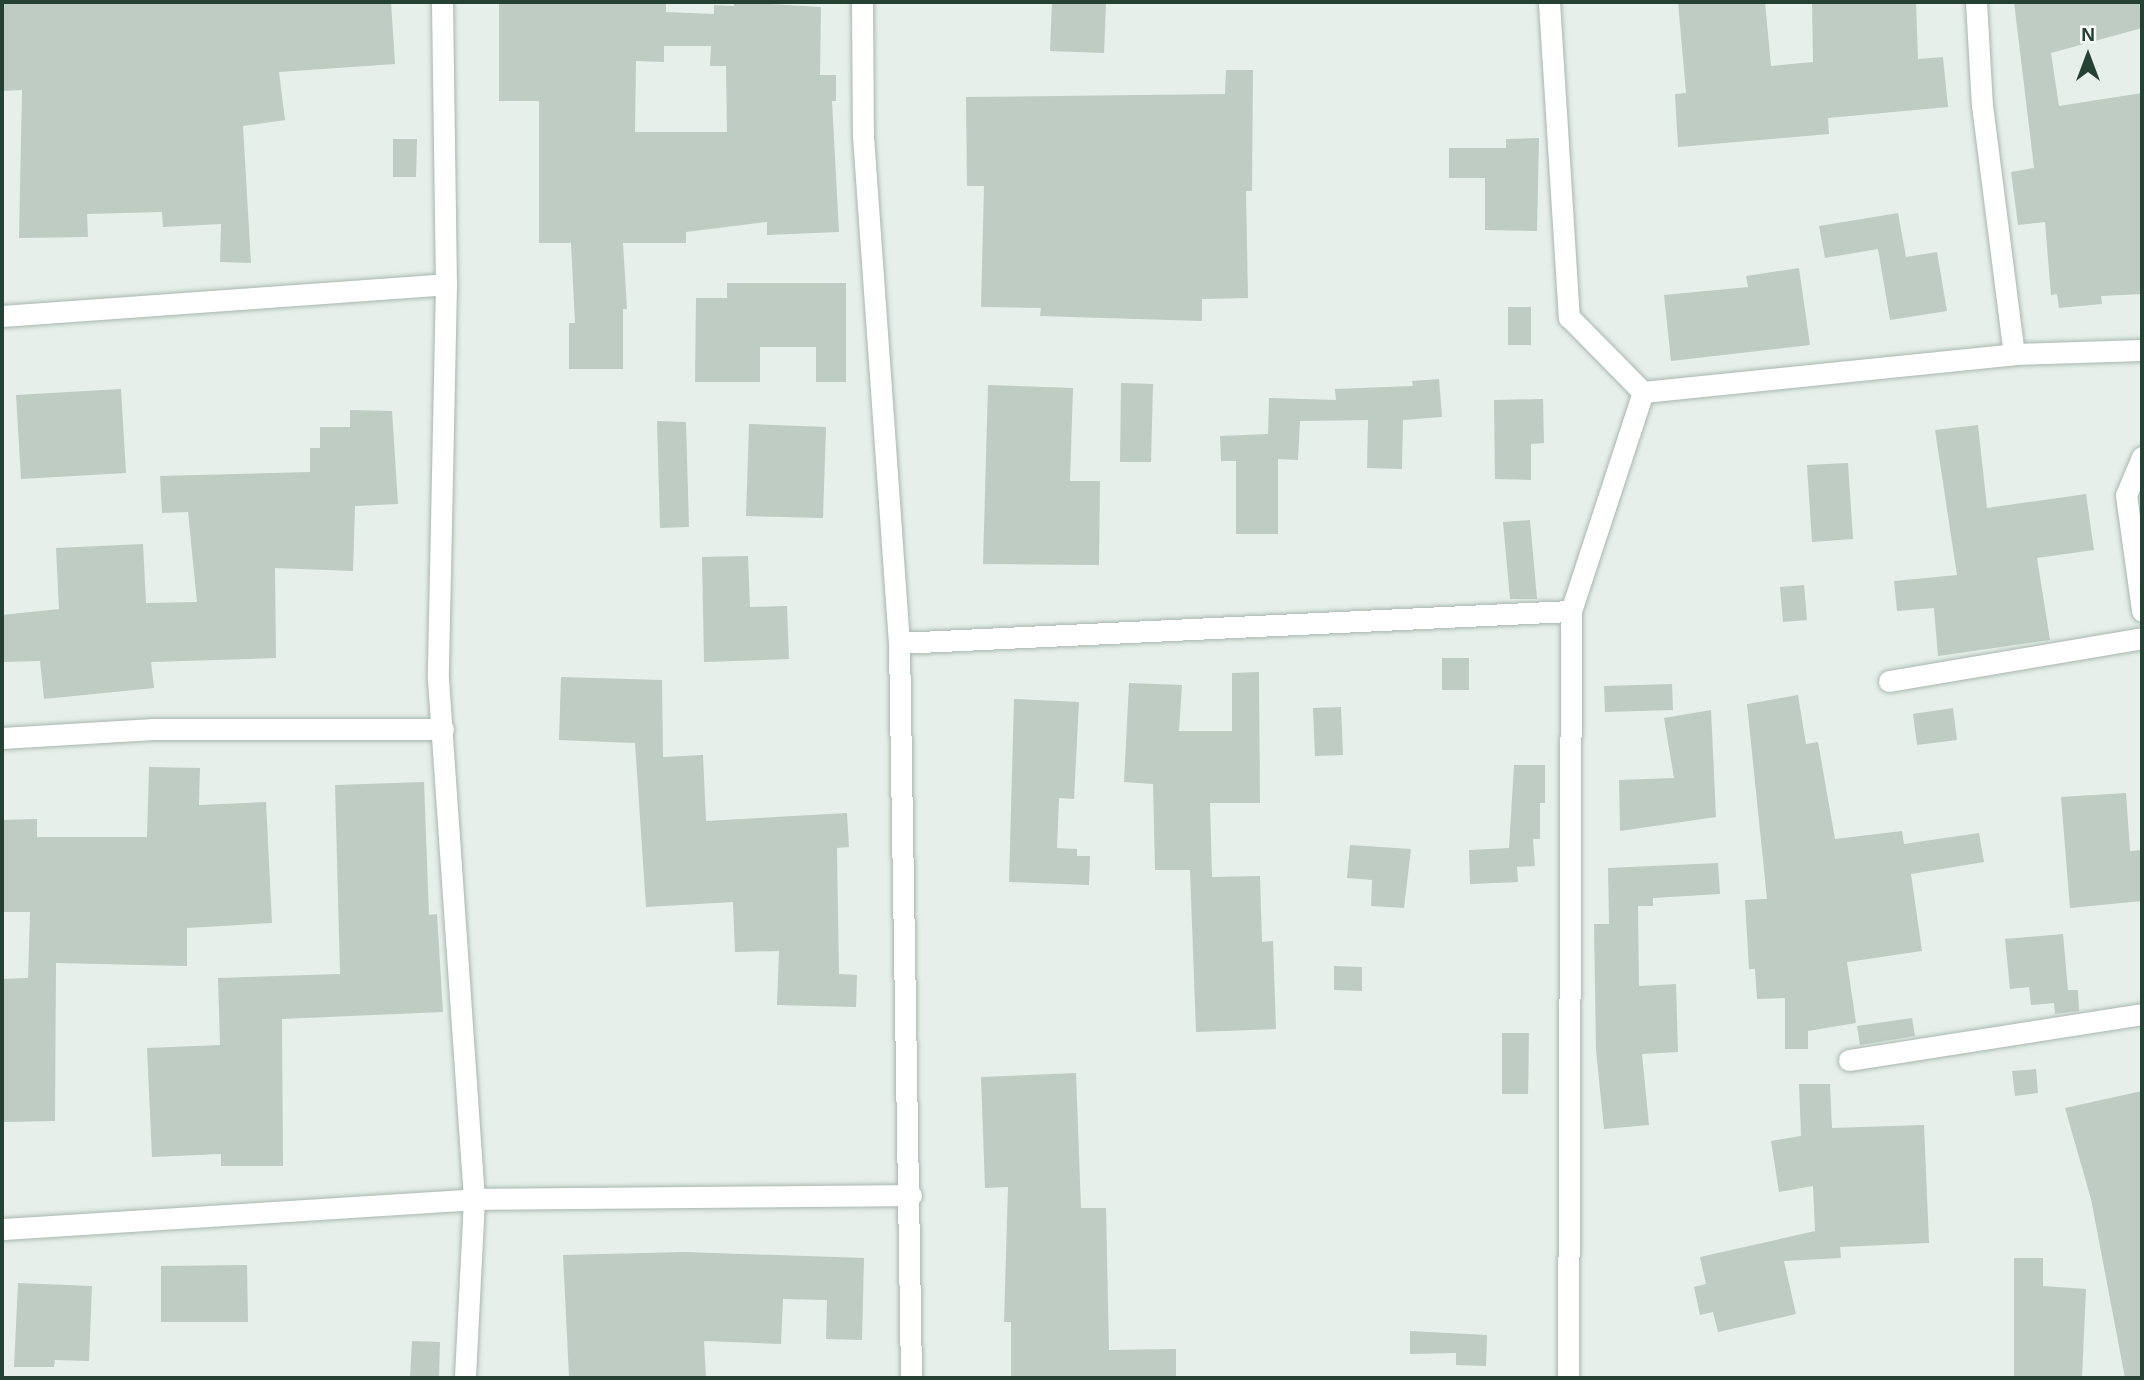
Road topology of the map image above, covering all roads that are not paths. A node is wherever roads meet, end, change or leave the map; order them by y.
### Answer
1 (442, 2) edge
2 (862, 2) edge
3 (1549, 2) edge
4 (1976, 2) edge
5 (446, 284) junction
6 (2, 316) edge
7 (2142, 350) edge
8 (2014, 354) junction
9 (1643, 392) junction
10 (2142, 457) edge
11 (1571, 611) junction
12 (2142, 611) edge
13 (2142, 638) edge
14 (899, 643) junction
15 (1889, 681) dead end
16 (443, 729) junction
17 (2, 738) edge
18 (2142, 1014) edge
19 (1849, 1060) dead end
20 (911, 1195) junction
21 (474, 1199) junction
22 (2, 1229) edge
23 (465, 1378) edge
24 (911, 1378) edge
25 (1568, 1378) edge

1 - 5 street
2 - 14 street
3 - 9 street
4 - 8 street
5 - 6 street
5 - 16 street
7 - 8 street
8 - 9 street
9 - 11 street
10 - 12 street
11 - 14 street
11 - 25 street
13 - 15 street
14 - 20 street
16 - 17 street
16 - 21 street
18 - 19 street
20 - 21 street
20 - 24 street
21 - 22 street
21 - 23 street

